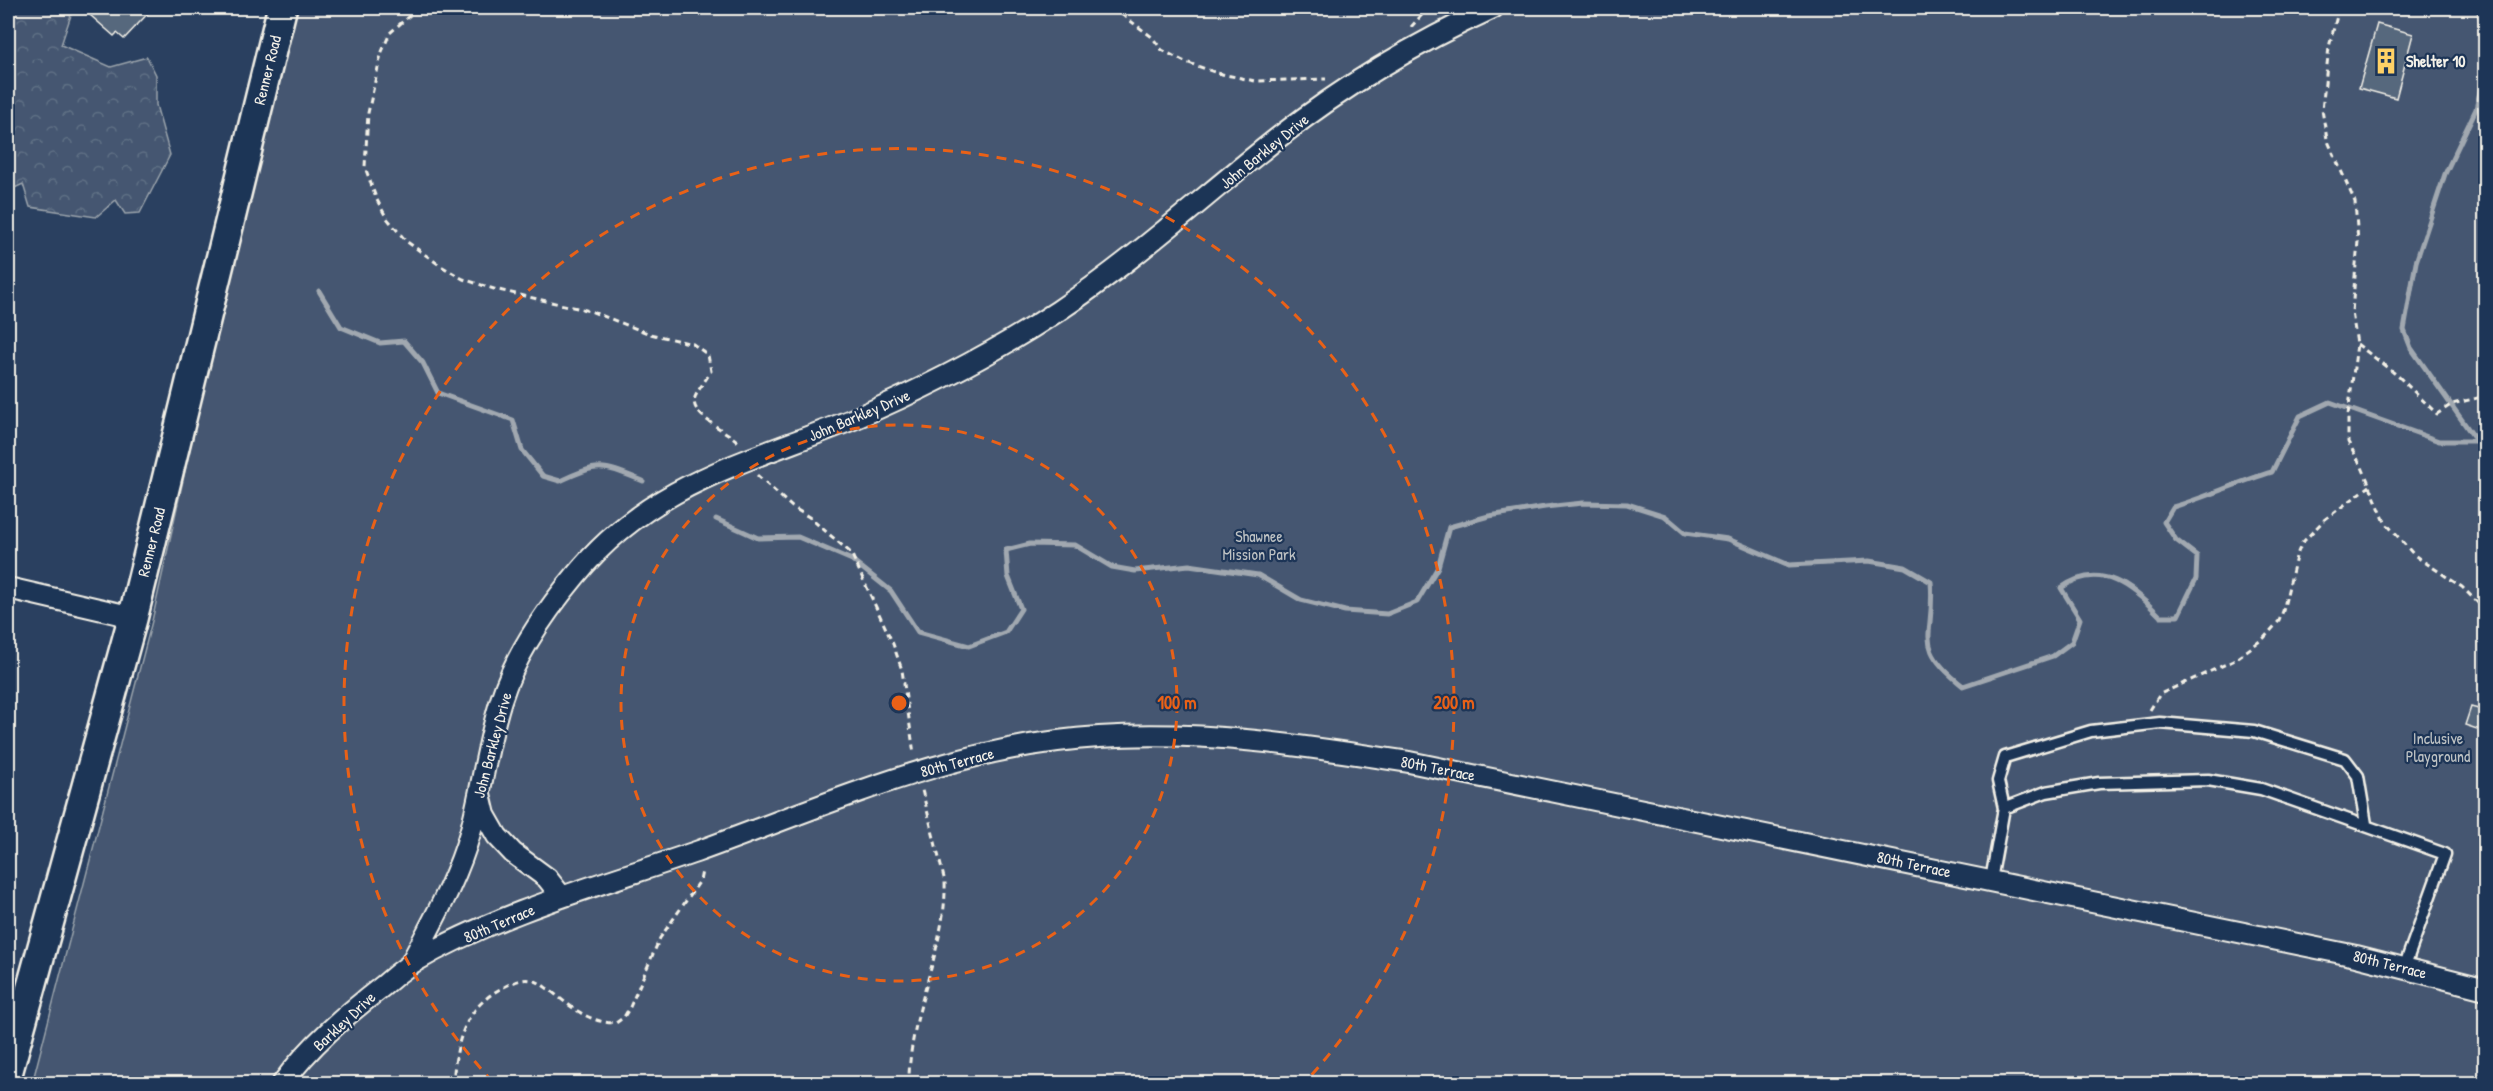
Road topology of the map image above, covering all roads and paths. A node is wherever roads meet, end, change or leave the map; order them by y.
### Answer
1 (282, 8) edge
2 (1113, 8) edge
3 (1428, 8) edge
4 (1493, 8) edge
5 (2339, 8) edge
6 (1406, 33) dead end
7 (1328, 79) dead end
8 (2357, 344) junction
9 (2486, 396) edge
10 (2370, 486) junction
11 (8, 588) edge
12 (2486, 611) edge
13 (132, 617) junction
14 (2142, 725) junction
15 (479, 791) junction
16 (2004, 808) junction
17 (2366, 824) junction
18 (698, 851) junction
19 (1991, 880) junction
20 (562, 897) junction
21 (410, 964) junction
22 (2404, 968) junction
23 (2486, 989) edge
24 (8, 1072) edge
25 (282, 1083) edge
26 (453, 1083) edge

1 - 13 main road, Renner Road
2 - 7 path
3 - 6 path
4 - 15 street, John Barkley Drive
5 - 8 path
8 - 9 path
8 - 10 path
10 - 12 path
10 - 14 path
11 - 13 street
13 - 24 main road, Renner Road
14 - 16 lane
14 - 17 lane
15 - 20 street
15 - 21 street, John Barkley Drive
16 - 17 lane
16 - 19 lane
17 - 22 lane
18 - 19 street, 80th Terrace
18 - 20 street, 80th Terrace
18 - 26 path
19 - 22 street, 80th Terrace
20 - 21 street, 80th Terrace
21 - 25 street, Barkley Drive
22 - 23 street, 80th Terrace

